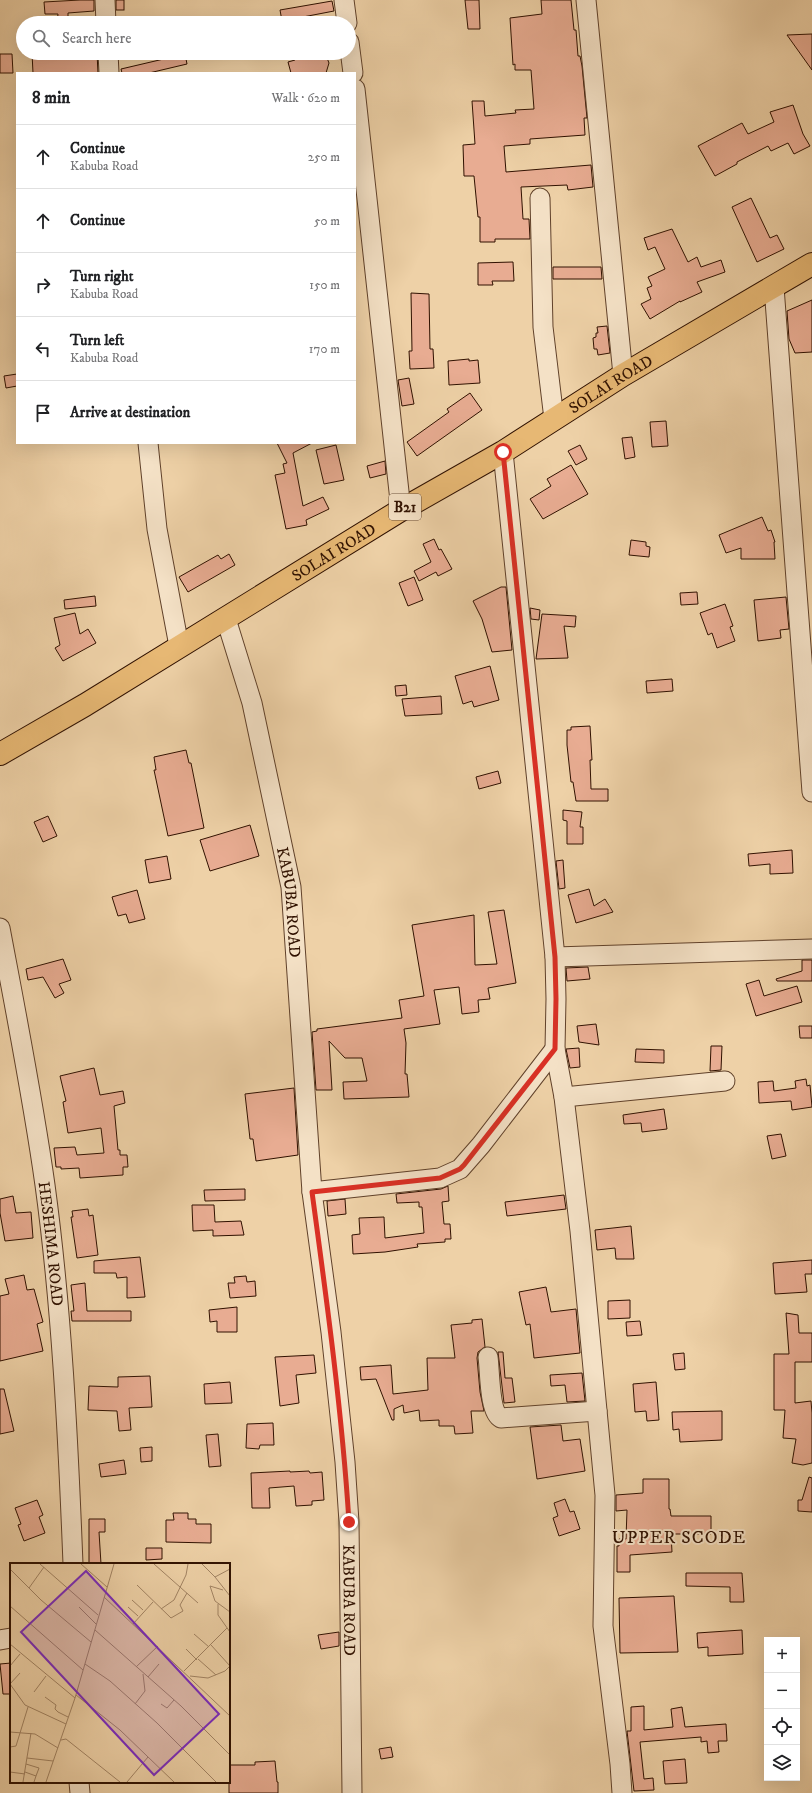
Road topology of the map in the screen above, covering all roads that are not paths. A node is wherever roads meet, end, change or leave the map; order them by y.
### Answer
1 (105, 0) edge
2 (344, 0) edge
3 (586, 0) edge
4 (106, 16) edge
5 (346, 16) edge
6 (108, 60) edge
7 (351, 60) edge
8 (109, 72) edge
9 (353, 72) edge
10 (356, 109) edge
11 (540, 198) dead end
12 (361, 208) edge
13 (812, 264) edge
14 (774, 287) junction
15 (623, 375) junction
16 (554, 419) junction
17 (148, 444) edge
18 (503, 452) junction
19 (401, 510) junction
20 (226, 619) junction
21 (179, 646) junction
22 (807, 648) edge
23 (0, 754) edge
24 (812, 792) edge
25 (0, 928) edge
26 (812, 949) edge
27 (555, 957) junction
28 (555, 1049) junction
29 (725, 1081) dead end
30 (564, 1097) junction
31 (312, 1192) junction
32 (488, 1357) dead end
33 (597, 1411) junction
34 (72, 1563) edge
35 (10, 1638) edge
36 (0, 1640) edge
37 (79, 1783) edge
38 (80, 1793) edge
39 (352, 1793) edge
40 (622, 1793) edge

1 - 4 street
2 - 5 street
3 - 15 street
6 - 8 street
7 - 9 street
10 - 12 street
11 - 16 street
12 - 19 street
13 - 14 highway, SOLAI ROAD / B21
14 - 15 highway, SOLAI ROAD / B21
14 - 22 street
15 - 16 highway, SOLAI ROAD / B21
16 - 18 highway, SOLAI ROAD / B21
17 - 21 street
18 - 19 highway, SOLAI ROAD / B21
18 - 27 street
19 - 20 highway, SOLAI ROAD / B21
20 - 21 highway, SOLAI ROAD / B21
20 - 31 street, KABUBA ROAD
21 - 23 highway, SOLAI ROAD / B21
22 - 24 street
25 - 34 street, HESHIMA ROAD
26 - 27 street
27 - 28 street
28 - 30 street
28 - 31 street
29 - 30 street
30 - 33 street
31 - 39 street, KABUBA ROAD
32 - 33 street
33 - 40 street
35 - 36 street
37 - 38 street

